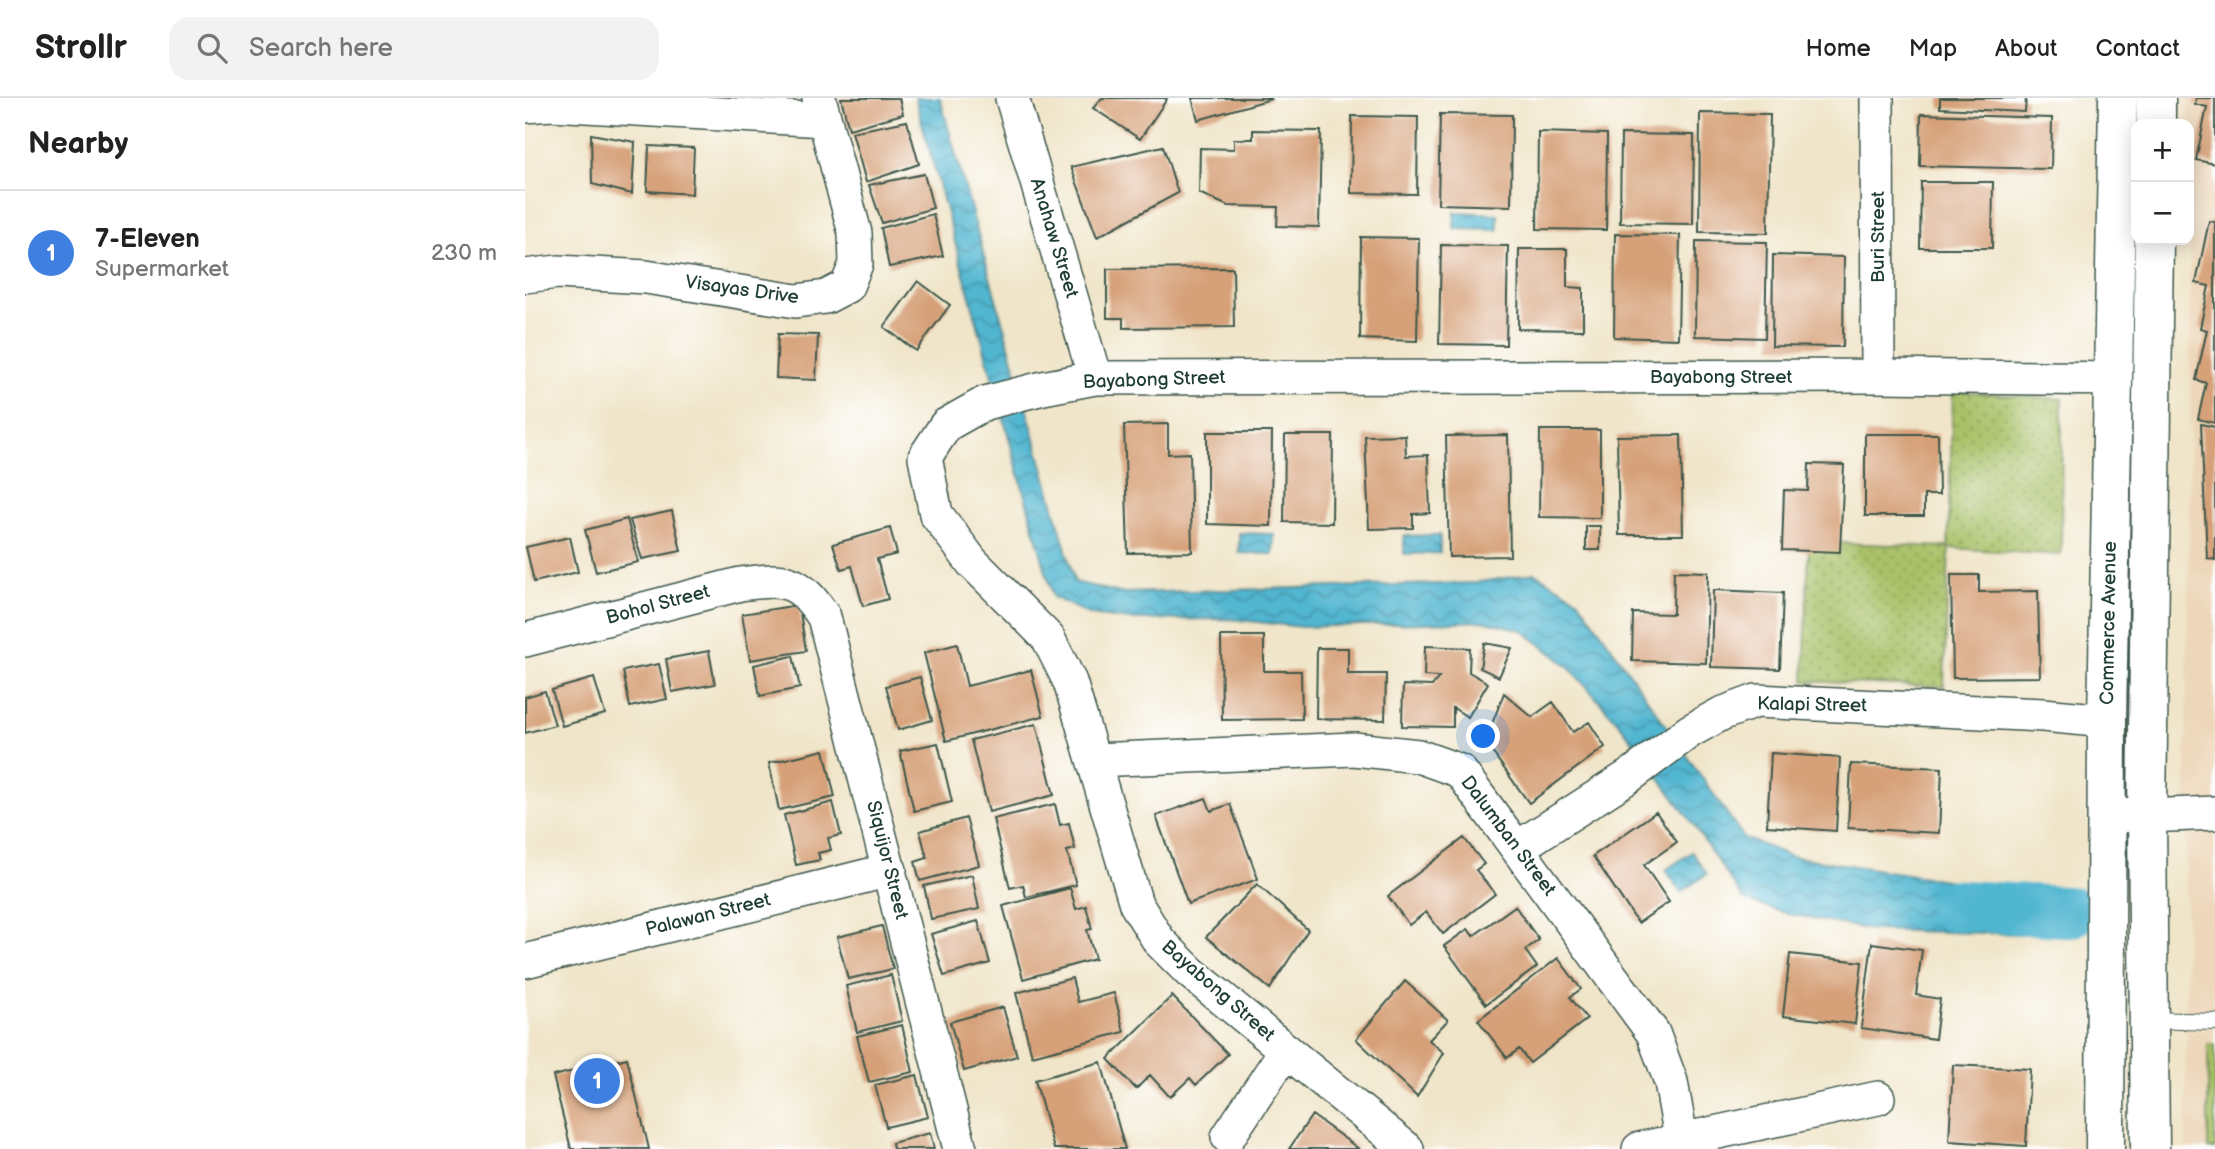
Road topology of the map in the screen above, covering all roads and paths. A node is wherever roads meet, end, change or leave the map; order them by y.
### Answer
1 (1012, 98) edge
2 (1877, 98) edge
3 (2118, 98) edge
4 (2156, 98) edge
5 (525, 106) edge
6 (822, 109) edge
7 (2156, 119) edge
8 (2154, 245) edge
9 (525, 276) edge
10 (1878, 376) junction
11 (1095, 378) junction
12 (2115, 379) junction
13 (793, 583) joint
14 (525, 640) edge
15 (2107, 721) junction
16 (1094, 760) junction
17 (2215, 813) edge
18 (2107, 815) junction
19 (2147, 816) junction
20 (1517, 848) junction
21 (890, 870) junction
22 (525, 961) edge
23 (2150, 1020) junction
24 (2215, 1022) edge
25 (1286, 1050) junction
26 (1878, 1098) dead end
27 (1228, 1137) dead end
28 (1682, 1144) edge
29 (960, 1149) edge
30 (1408, 1149) edge
31 (1639, 1149) edge
32 (2105, 1149) edge
33 (2150, 1149) edge

1 - 11 street, Anahaw Street
2 - 10 street, Buri Street
3 - 12 main road, Commerce Avenue
4 - 7 main road
5 - 6 street
6 - 9 street, Visayas Drive
8 - 19 main road, Commerce Avenue
10 - 11 street, Bayabong Street
10 - 12 street, Bayabong Street
11 - 16 street, Bayabong Street
12 - 15 main road, Commerce Avenue
13 - 14 street, Bohol Street
13 - 21 street, Siquijor Street
15 - 18 main road, Commerce Avenue
15 - 20 street, Kalapi Street
16 - 20 street, Dalumban Street
16 - 25 street, Bayabong Street
17 - 19 street
18 - 19 street
18 - 32 main road, Commerce Avenue
19 - 23 main road, Commerce Avenue
20 - 28 street, Dalumban Street
21 - 22 street, Palawan Street
21 - 29 street, Siquijor Street
23 - 24 lane
23 - 33 main road, Commerce Avenue
25 - 27 street
25 - 30 street, Bayabong Street
26 - 28 street
28 - 31 street

